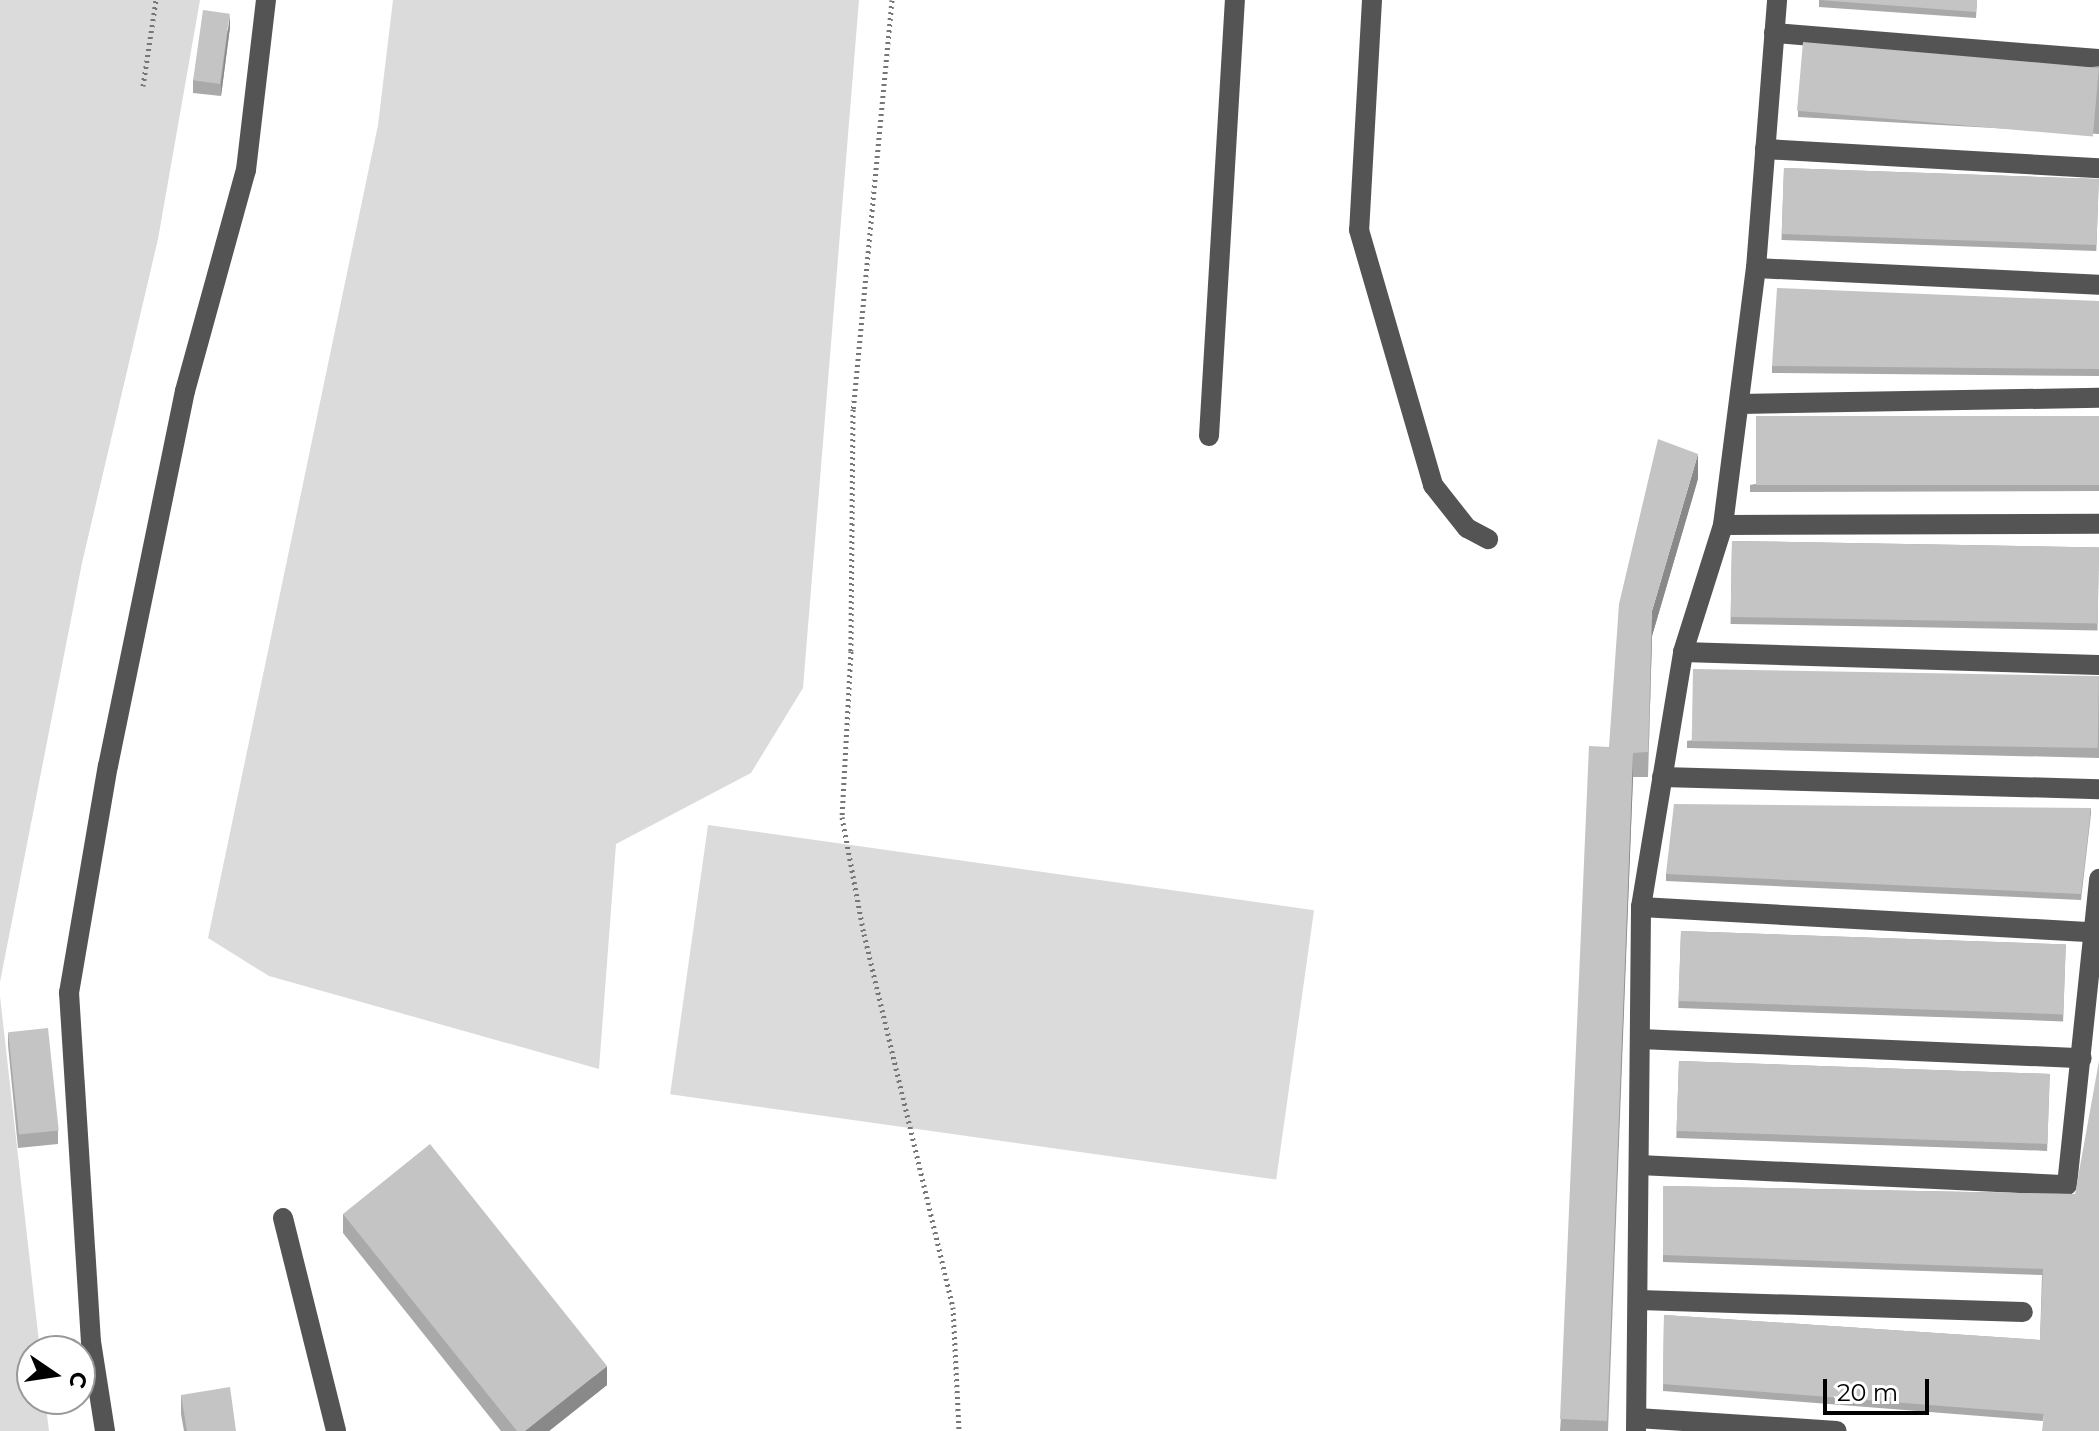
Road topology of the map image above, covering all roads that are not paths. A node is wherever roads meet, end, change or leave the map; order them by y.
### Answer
1 (266, 0) edge
2 (1235, 0) edge
3 (1372, 0) edge
4 (1777, 0) edge
5 (1774, 33) junction
6 (2099, 59) edge
7 (1765, 149) junction
8 (2099, 168) edge
9 (1756, 268) junction
10 (2099, 285) edge
11 (2099, 398) edge
12 (1740, 404) junction
13 (1209, 436) dead end
14 (2099, 524) edge
15 (1723, 525) junction
16 (1488, 539) dead end
17 (1683, 652) junction
18 (2099, 665) edge
19 (1662, 777) junction
20 (2099, 789) edge
21 (2099, 879) edge
22 (1641, 907) junction
23 (2091, 932) junction
24 (1640, 1039) junction
25 (2082, 1058) junction
26 (1639, 1165) junction
27 (283, 1218) dead end
28 (1639, 1300) junction
29 (2023, 1312) dead end
30 (1637, 1424) edge
31 (105, 1431) edge
32 (336, 1431) edge
33 (1837, 1431) edge

1 - 31 lane
2 - 13 lane
3 - 16 lane
4 - 5 lane
5 - 6 lane
5 - 7 lane
7 - 8 lane
7 - 9 lane
9 - 10 lane
9 - 12 lane
11 - 12 lane
12 - 15 lane
14 - 15 lane
15 - 17 lane
17 - 18 lane
17 - 19 lane
19 - 20 lane
19 - 22 lane
21 - 23 lane
22 - 23 lane
22 - 24 lane
23 - 25 lane
24 - 25 lane
24 - 26 lane
25 - 26 lane
26 - 28 lane
27 - 32 lane
28 - 29 lane
28 - 30 lane
30 - 33 lane

